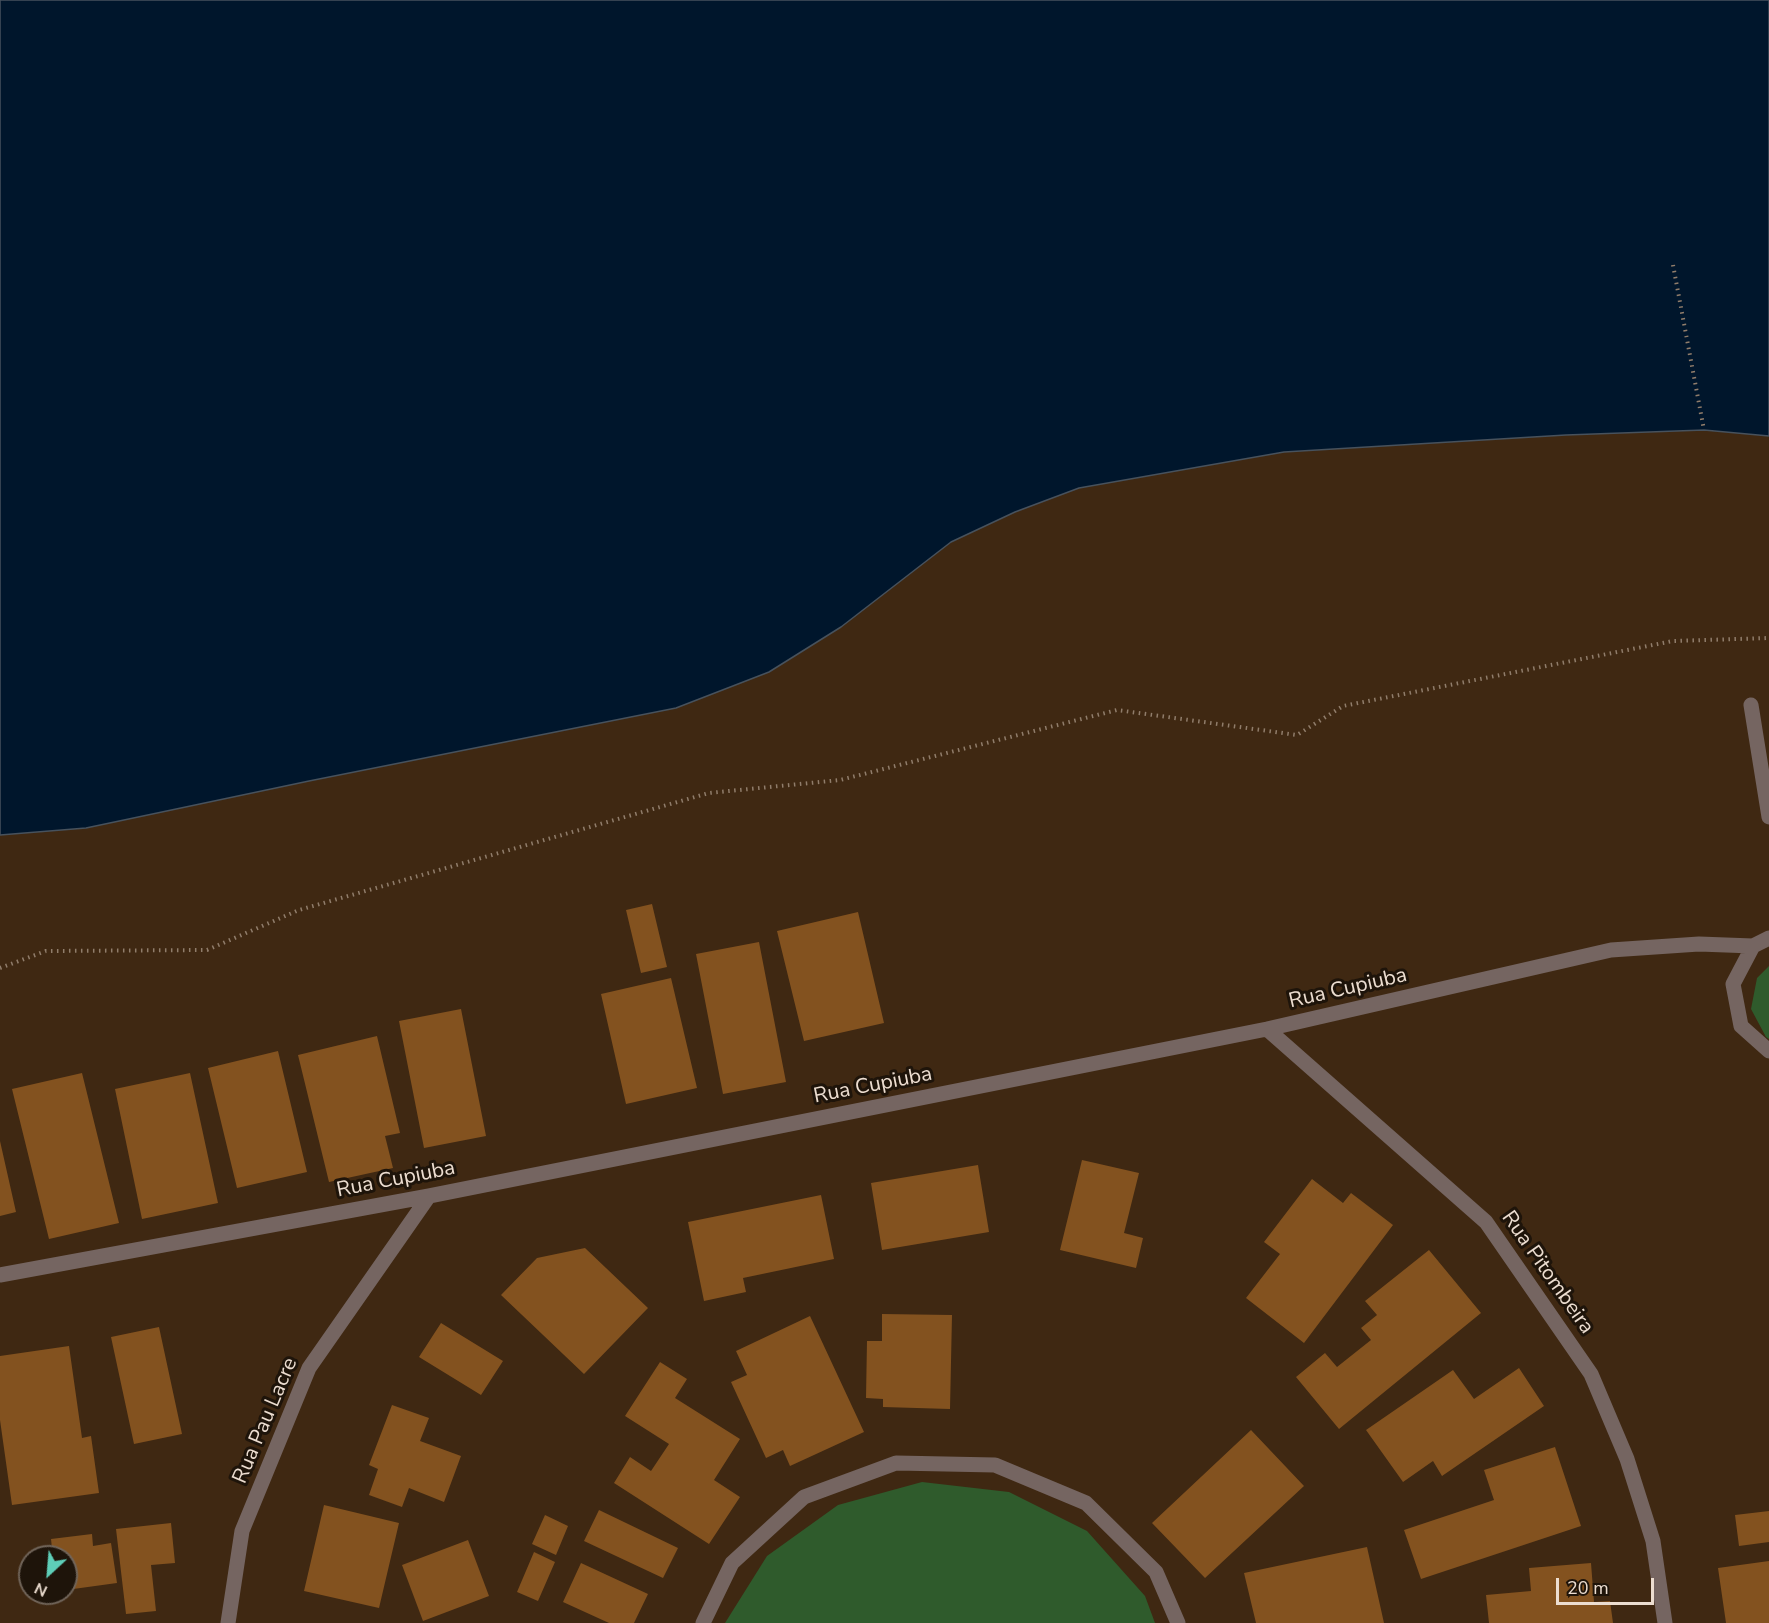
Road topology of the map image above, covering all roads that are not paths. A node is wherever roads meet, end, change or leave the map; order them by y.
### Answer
1 (1751, 705) dead end
2 (1769, 817) edge
3 (1769, 938) edge
4 (1754, 946) junction
5 (1267, 1029) junction
6 (1769, 1051) edge
7 (429, 1196) junction
8 (0, 1275) edge
9 (228, 1623) edge
10 (703, 1623) edge
11 (1178, 1623) edge
12 (1665, 1623) edge

1 - 2 street
3 - 4 street
4 - 5 street, Rua Cupiuba
4 - 6 street
5 - 7 street, Rua Cupiuba
5 - 12 street, Rua Pitombeira
7 - 8 street, Rua Cupiuba
7 - 9 street, Rua Pau Lacre
10 - 11 street

